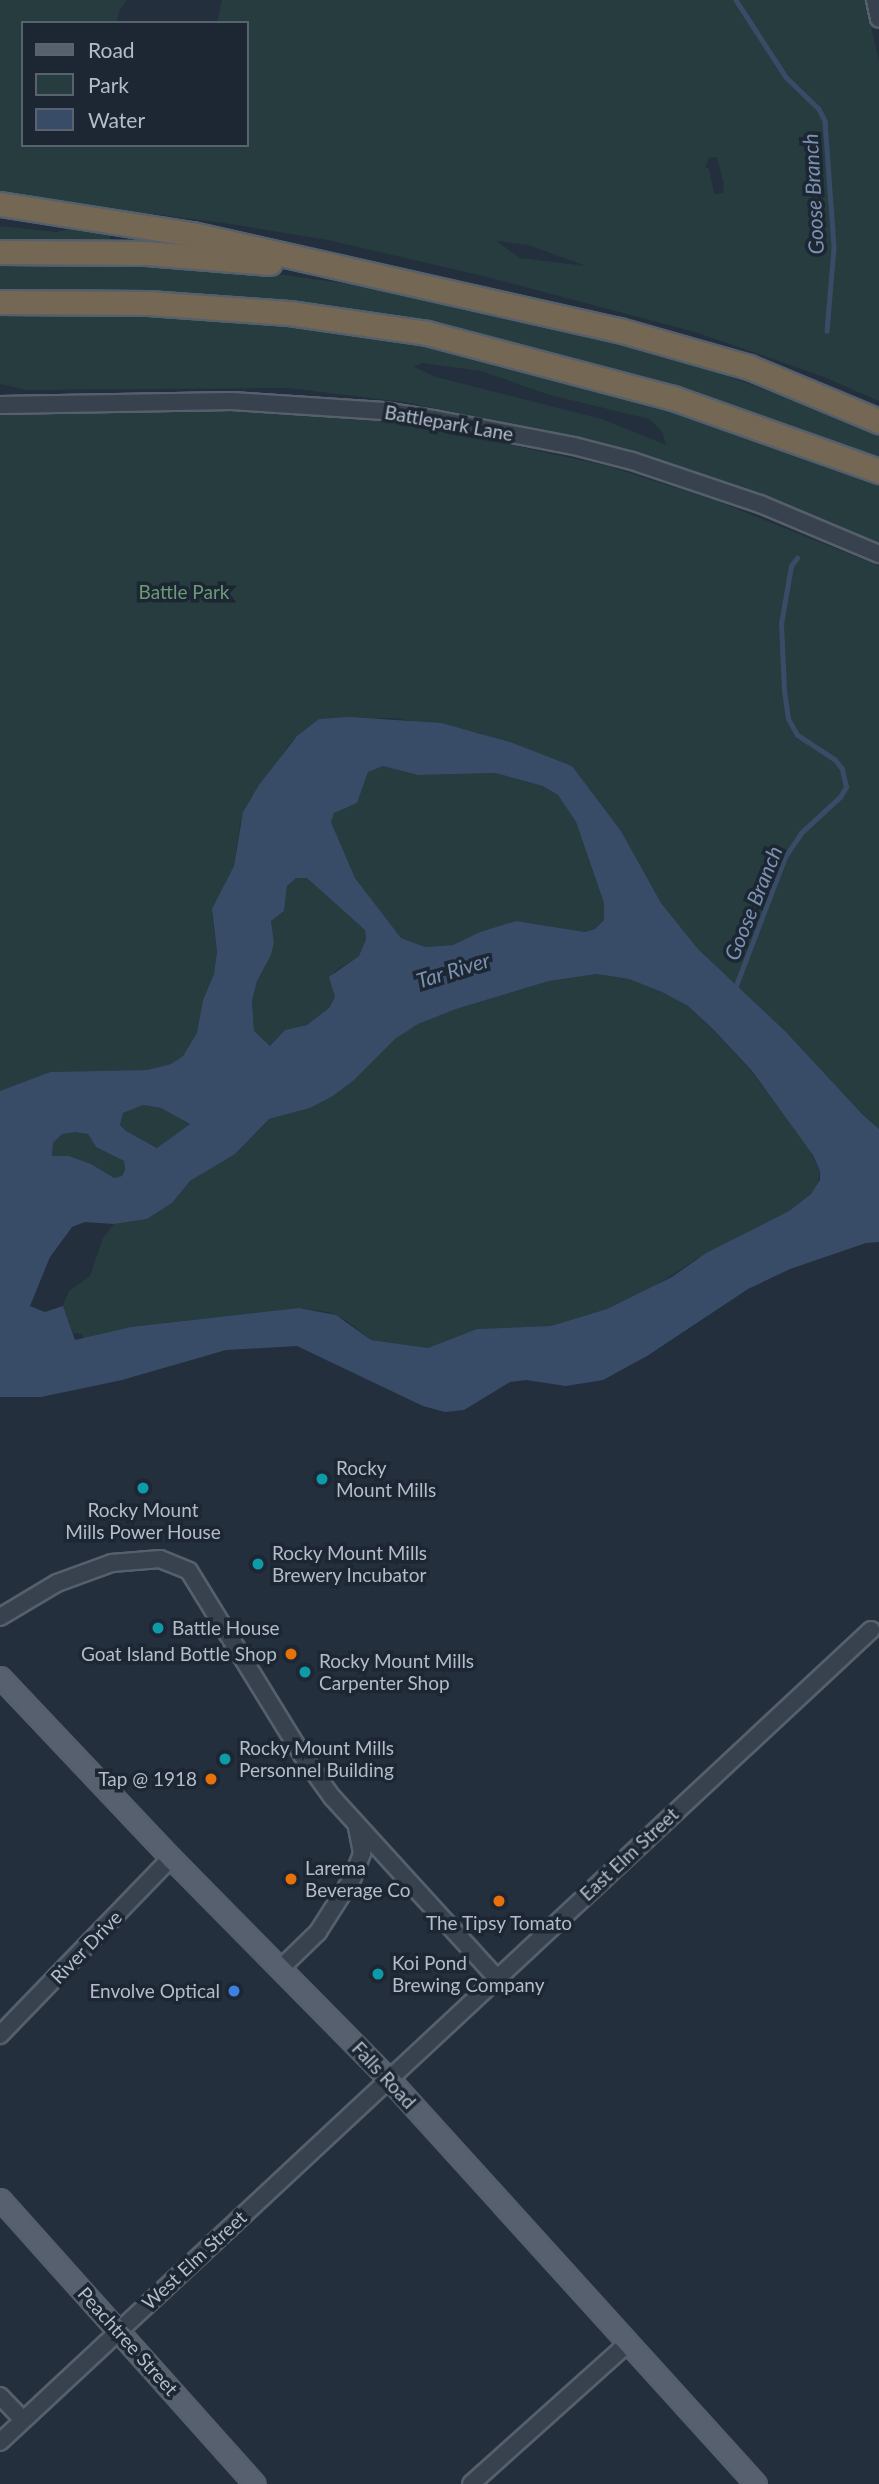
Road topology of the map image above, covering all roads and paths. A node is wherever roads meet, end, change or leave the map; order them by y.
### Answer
1 (875, 0) edge
2 (879, 19) edge
3 (0, 204) edge
4 (0, 252) edge
5 (446, 289) junction
6 (0, 302) edge
7 (0, 405) edge
8 (879, 421) edge
9 (879, 471) edge
10 (879, 554) edge
11 (0, 1617) edge
12 (871, 1630) dead end
13 (0, 1678) edge
14 (356, 1825) junction
15 (171, 1858) junction
16 (281, 1968) junction
17 (496, 1978) junction
18 (0, 2035) edge
19 (388, 2078) junction
20 (0, 2199) edge
21 (118, 2331) junction
22 (628, 2343) junction
23 (0, 2396) edge
24 (23, 2420) junction
25 (0, 2442) edge
26 (255, 2484) edge
27 (471, 2484) edge
28 (756, 2484) edge

1 - 2 street
3 - 5 highway
4 - 5 highway
5 - 8 highway
6 - 9 highway
7 - 10 street, Battlepark Lane
11 - 14 street
12 - 17 street, East Elm Street
13 - 15 main road, Falls Road
14 - 16 street
14 - 17 street
15 - 16 main road, Falls Road
15 - 18 street, River Drive
16 - 19 main road, Falls Road
17 - 19 street, East Elm Street
19 - 21 street, West Elm Street
19 - 22 main road, Falls Road
20 - 21 main road, Peachtree Street
21 - 24 street, West Elm Street
21 - 26 main road, Peachtree Street
22 - 27 street
22 - 28 main road, Falls Road
23 - 24 street
24 - 25 street, West Elm Street

